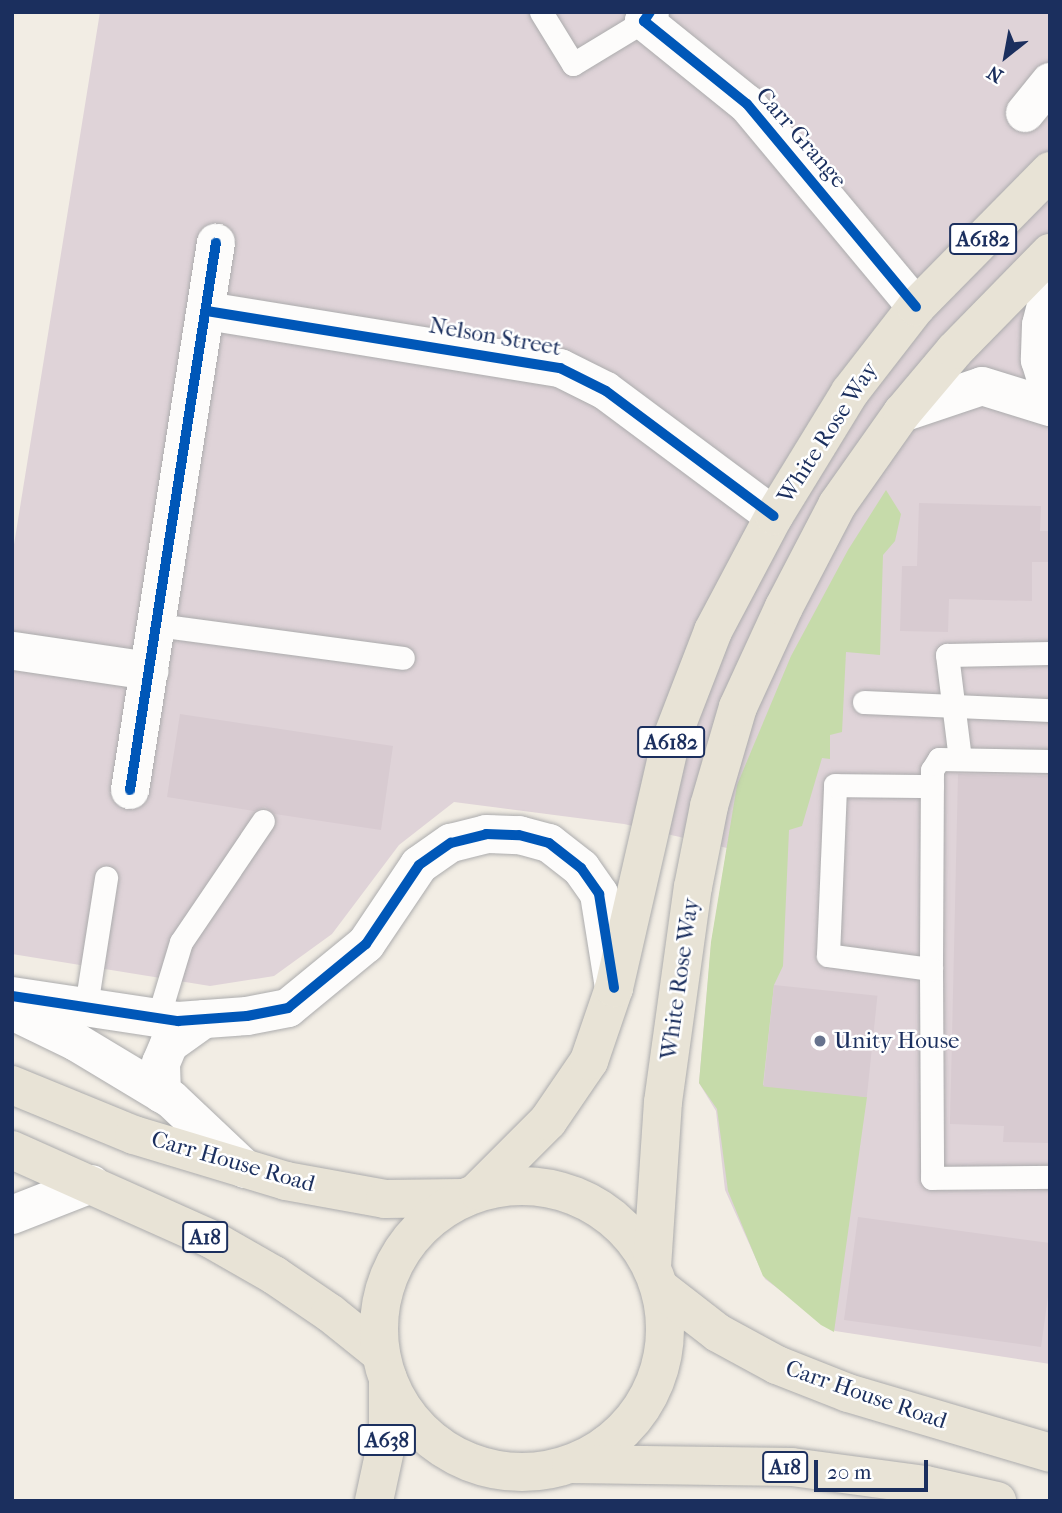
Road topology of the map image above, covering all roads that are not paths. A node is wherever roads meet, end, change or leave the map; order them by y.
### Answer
1 (541, 12) edge
2 (647, 17) edge
3 (1050, 82) edge
4 (1025, 113) dead end
5 (1050, 172) edge
6 (216, 243) dead end
7 (1050, 253) edge
8 (1050, 289) edge
9 (916, 307) junction
10 (207, 311) junction
11 (1050, 393) edge
12 (1050, 407) edge
13 (902, 413) junction
14 (774, 516) junction
15 (157, 625) junction
16 (14, 651) edge
17 (1050, 653) edge
18 (403, 658) dead end
19 (150, 671) junction
20 (864, 702) dead end
21 (953, 704) junction
22 (1050, 710) edge
23 (960, 759) junction
24 (1050, 761) edge
25 (932, 786) junction
26 (130, 790) dead end
27 (263, 821) dead end
28 (107, 878) dead end
29 (931, 969) junction
30 (614, 988) junction
31 (12, 996) edge
32 (86, 1006) junction
33 (12, 1011) edge
34 (158, 1018) junction
35 (204, 1019) junction
36 (12, 1085) edge
37 (162, 1094) junction
38 (12, 1150) edge
39 (245, 1169) junction
40 (1050, 1177) edge
41 (92, 1184) junction
42 (470, 1195) junction
43 (12, 1215) edge
44 (656, 1277) junction
45 (384, 1366) junction
46 (1050, 1453) edge
47 (557, 1467) junction
48 (374, 1501) edge
49 (506, 1501) edge
50 (997, 1501) edge

1 - 2 lane
2 - 9 street, Carr Grange
3 - 4 street
5 - 9 highway, White Rose Way / A6182
6 - 10 street
7 - 13 highway, White Rose Way / A6182
8 - 11 street
9 - 14 highway, White Rose Way / A6182
10 - 14 street, Nelson Street
10 - 15 street
12 - 13 street
13 - 44 highway, White Rose Way / A6182
14 - 30 highway, White Rose Way / A6182
15 - 18 lane
15 - 19 street
16 - 19 street
17 - 21 lane
19 - 26 street
20 - 21 lane
21 - 22 lane
21 - 23 lane
23 - 24 lane
23 - 25 lane
25 - 29 lane
25 - 29 lane
27 - 34 lane
28 - 32 lane
29 - 40 lane
30 - 35 street
30 - 42 highway, White Rose Way / A6182
31 - 32 street
32 - 34 street
33 - 37 street
34 - 35 street
35 - 37 street
36 - 39 highway, Carr House Road
37 - 39 street
38 - 41 highway, A18
39 - 42 highway, Carr House Road
41 - 43 street
41 - 45 highway, A18
42 - 44 highway, Carr House Road
42 - 45 highway
44 - 46 highway, Carr House Road
44 - 47 highway, White Rose Way
45 - 47 highway
45 - 48 highway, A638
47 - 49 highway
47 - 50 highway, A18

